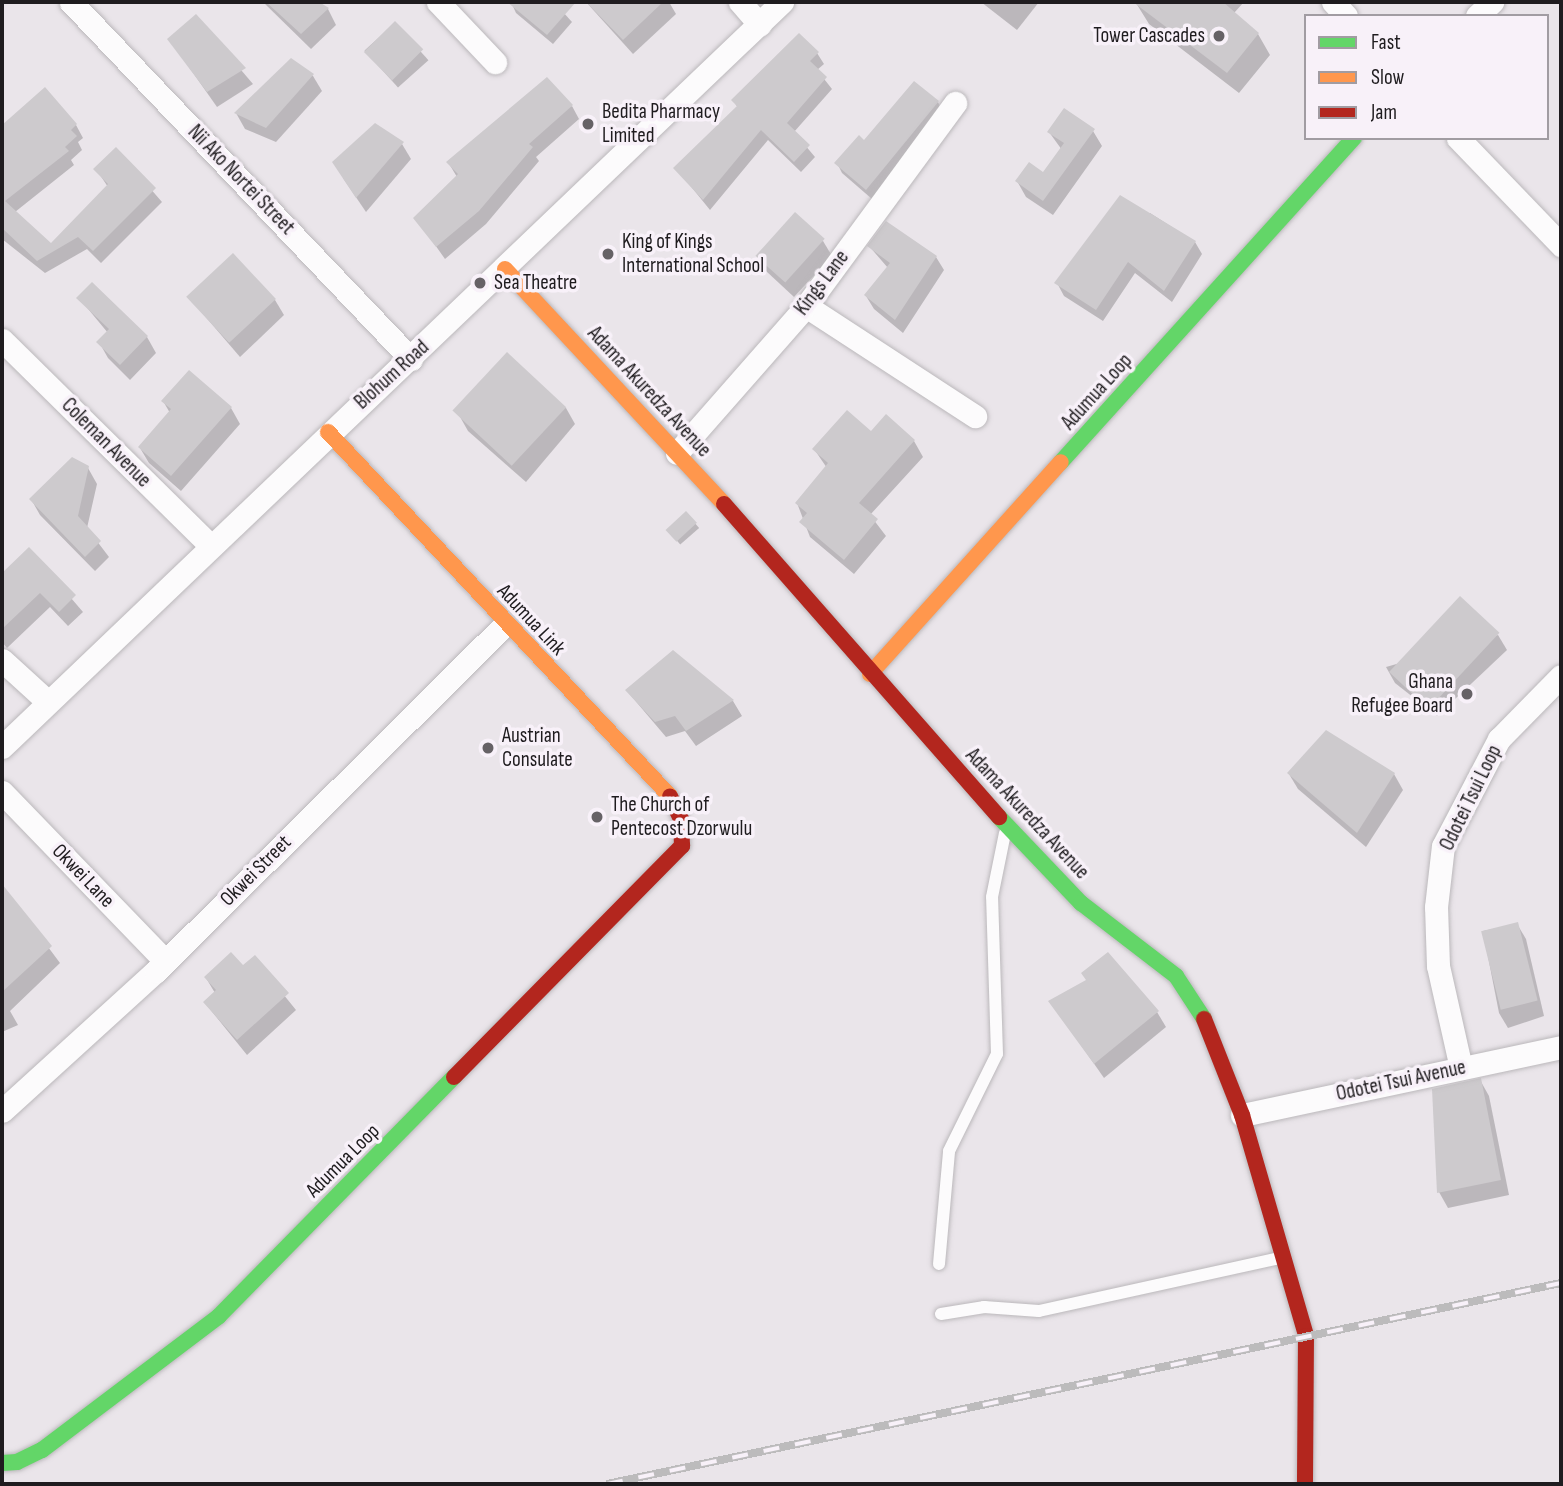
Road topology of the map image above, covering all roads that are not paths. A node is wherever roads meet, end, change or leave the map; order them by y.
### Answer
1 (71, 2) edge
2 (438, 2) edge
3 (740, 2) edge
4 (782, 2) edge
5 (1492, 2) edge
6 (1479, 14) edge
7 (760, 25) junction
8 (495, 61) dead end
9 (954, 103) dead end
10 (1352, 140) edge
11 (1460, 140) edge
12 (1561, 244) edge
13 (505, 269) junction
14 (806, 306) junction
15 (2, 340) edge
16 (411, 359) junction
17 (975, 416) dead end
18 (328, 432) junction
19 (677, 453) junction
20 (210, 545) junction
21 (505, 625) junction
22 (2, 660) edge
23 (870, 674) junction
24 (1561, 676) edge
25 (48, 702) junction
26 (2, 747) edge
27 (2, 792) edge
28 (1007, 826) junction
29 (682, 846) joint
30 (165, 961) junction
31 (1561, 1047) edge
32 (1461, 1068) junction
33 (2, 1111) edge
34 (1242, 1115) junction
35 (1280, 1258) junction
36 (939, 1264) dead end
37 (941, 1314) dead end
38 (2, 1463) edge
39 (1306, 1484) edge

1 - 16 street, Nii Ako Nortei Street
2 - 8 street
3 - 7 street
4 - 7 street, Blohum Road
5 - 6 street
7 - 13 street, Blohum Road
9 - 14 street, Kings Lane
10 - 23 street, Adumua Loop
11 - 12 street
13 - 16 street, Blohum Road
13 - 19 street, Adama Akuredza Avenue
14 - 17 street
14 - 19 street, Kings Lane
15 - 20 street, Coleman Avenue
16 - 18 street, Blohum Road
18 - 20 street, Blohum Road
18 - 21 street, Adumua Link
19 - 23 street, Adama Akuredza Avenue
20 - 25 street, Blohum Road
21 - 29 street, Adumua Link
21 - 30 street, Okwei Street
22 - 25 street
23 - 28 street, Adama Akuredza Avenue
24 - 32 street, Odotei Tsui Loop
25 - 26 street, Blohum Road
27 - 30 street, Okwei Lane
28 - 34 street, Adama Akuredza Avenue
28 - 36 lane
29 - 38 street, Adumua Loop
30 - 33 street, Okwei Street
31 - 32 street, Odotei Tsui Avenue
32 - 34 street, Odotei Tsui Avenue
34 - 35 street, Adama Akuredza Avenue
35 - 37 lane
35 - 39 street, Adama Akuredza Avenue

